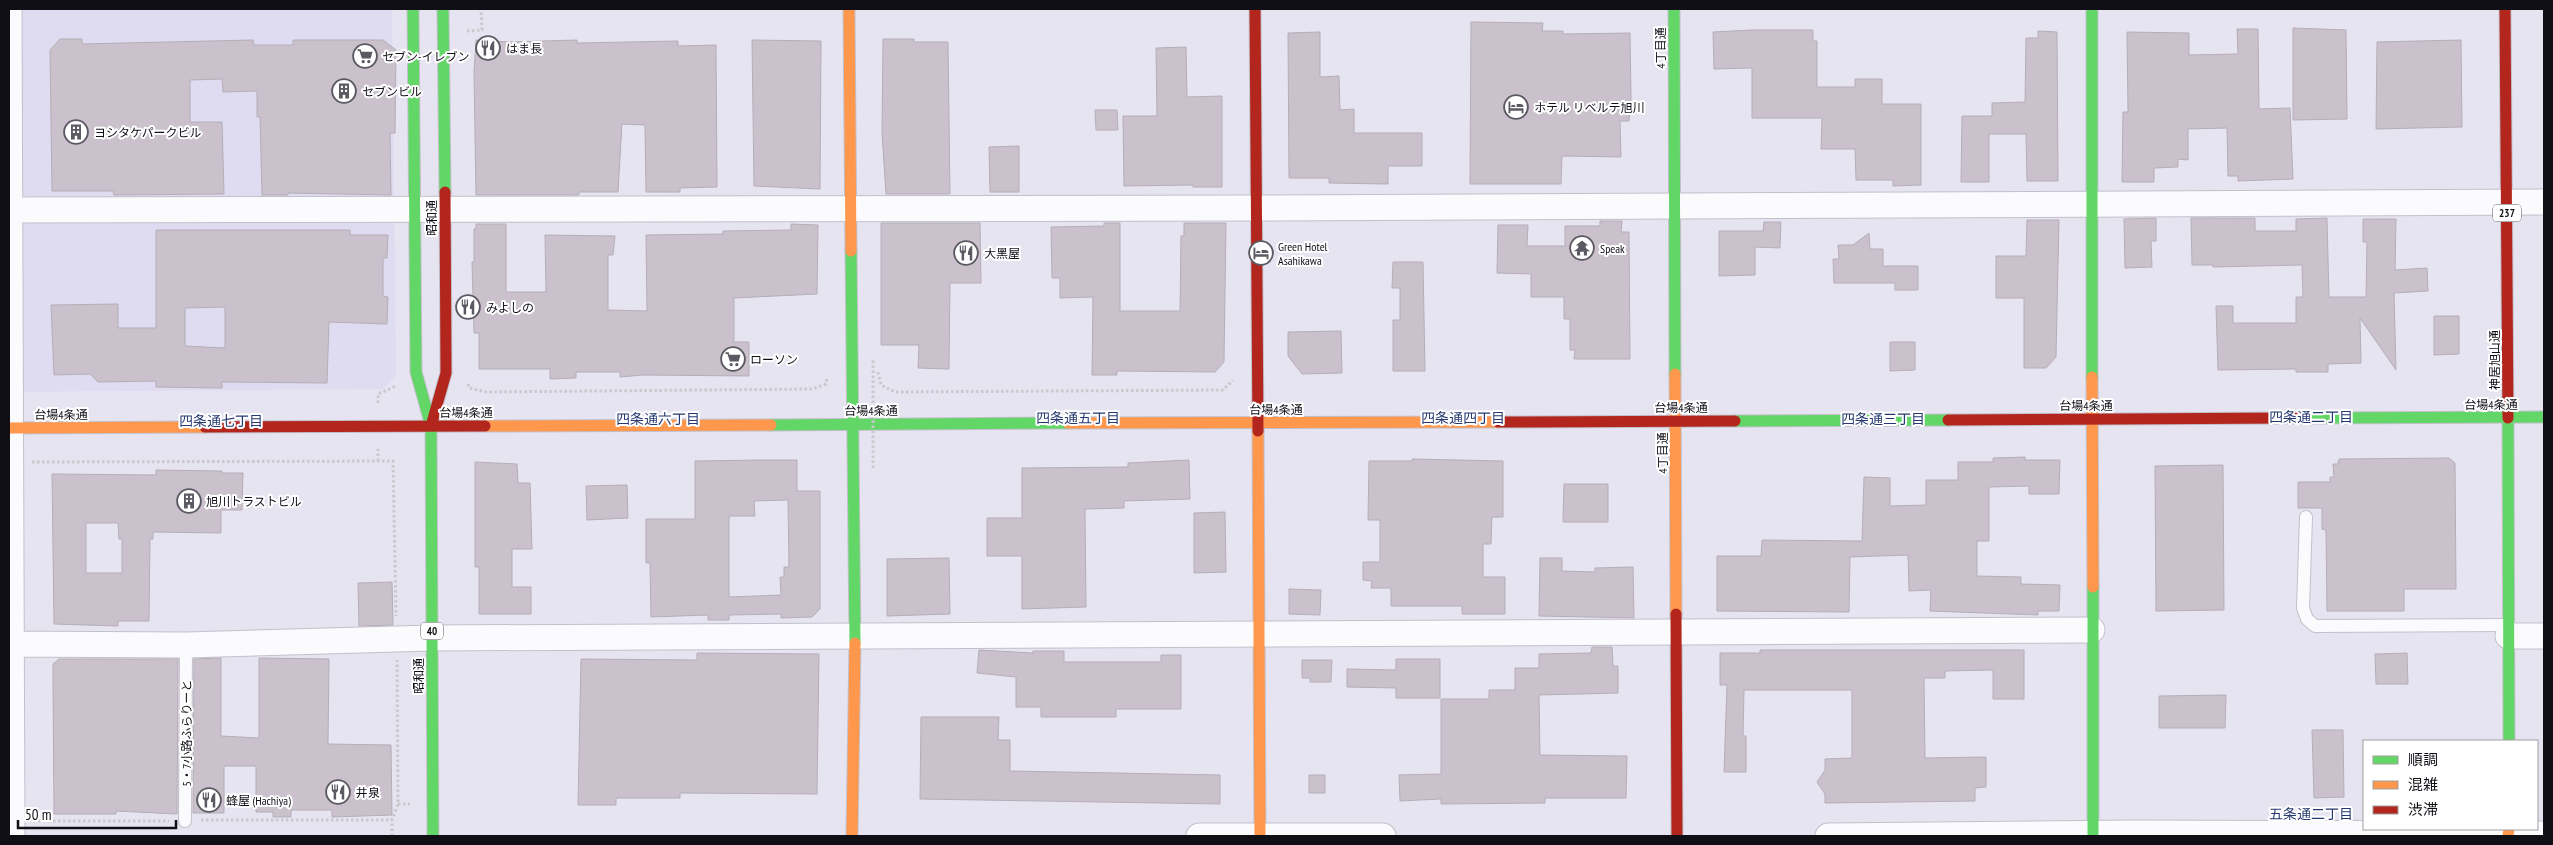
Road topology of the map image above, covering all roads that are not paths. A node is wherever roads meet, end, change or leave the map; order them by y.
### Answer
1 (9, 9) edge
2 (413, 9) edge
3 (443, 9) edge
4 (849, 9) edge
5 (1255, 9) edge
6 (1674, 9) edge
7 (2092, 9) edge
8 (2505, 9) edge
9 (2507, 202) junction
10 (2544, 202) edge
11 (2094, 204) junction
12 (1674, 206) junction
13 (1256, 208) junction
14 (445, 209) junction
15 (851, 209) junction
16 (9, 210) edge
17 (415, 210) junction
18 (2544, 417) edge
19 (2508, 418) junction
20 (2091, 419) junction
21 (1675, 421) junction
22 (1258, 423) junction
23 (853, 424) junction
24 (431, 426) junction
25 (10, 428) edge
26 (2306, 517) dead end
27 (2092, 630) junction
28 (2509, 631) junction
29 (1259, 633) junction
30 (1676, 633) junction
31 (855, 635) junction
32 (2544, 636) edge
33 (432, 638) junction
34 (10, 644) edge
35 (186, 645) junction
36 (2509, 740) edge
37 (185, 820) dead end
38 (2509, 834) edge
39 (2544, 834) edge
40 (2093, 835) edge
41 (12, 836) edge
42 (433, 836) edge
43 (852, 836) edge
44 (1199, 836) edge
45 (1260, 836) edge
46 (1383, 836) edge
47 (1677, 836) edge
48 (1828, 836) edge

1 - 16 street
2 - 17 main road, 昭和通
3 - 14 main road, 昭和通
4 - 15 main road
5 - 13 main road
6 - 12 main road, 4丁目通
7 - 11 main road
8 - 9 main road, 神居旭山通 / 237
9 - 10 street
9 - 11 street
9 - 19 main road, 神居旭山通 / 237
11 - 12 street
11 - 20 main road
12 - 13 street
12 - 21 main road, 4丁目通
13 - 15 street
13 - 22 main road
14 - 15 street
14 - 17 street
14 - 24 main road, 昭和通
15 - 23 main road
16 - 17 street
16 - 25 street
17 - 24 main road, 昭和通
18 - 19 main road, 台場4条通
19 - 20 main road, 台場4条通
19 - 28 main road, 神居旭山通
20 - 21 main road, 台場4条通
20 - 27 main road
21 - 22 main road, 台場4条通
21 - 30 main road, 4丁目通
22 - 23 main road, 台場4条通
22 - 29 main road
23 - 24 main road, 台場4条通
23 - 31 main road
24 - 25 main road, 台場4条通
24 - 33 main road, 昭和通 / 40
25 - 34 street
26 - 28 lane
27 - 30 street
27 - 40 main road
28 - 32 street
28 - 36 main road, 神居旭山通
29 - 30 street
29 - 31 street
29 - 45 main road
30 - 47 main road, 4丁目通
31 - 33 street
31 - 43 main road
33 - 35 street
33 - 42 main road, 昭和通 / 40
34 - 35 street
34 - 41 street
35 - 37 lane, 5・7小路ふらりーと
38 - 39 street
38 - 40 street
40 - 48 street
44 - 45 street
45 - 46 street

